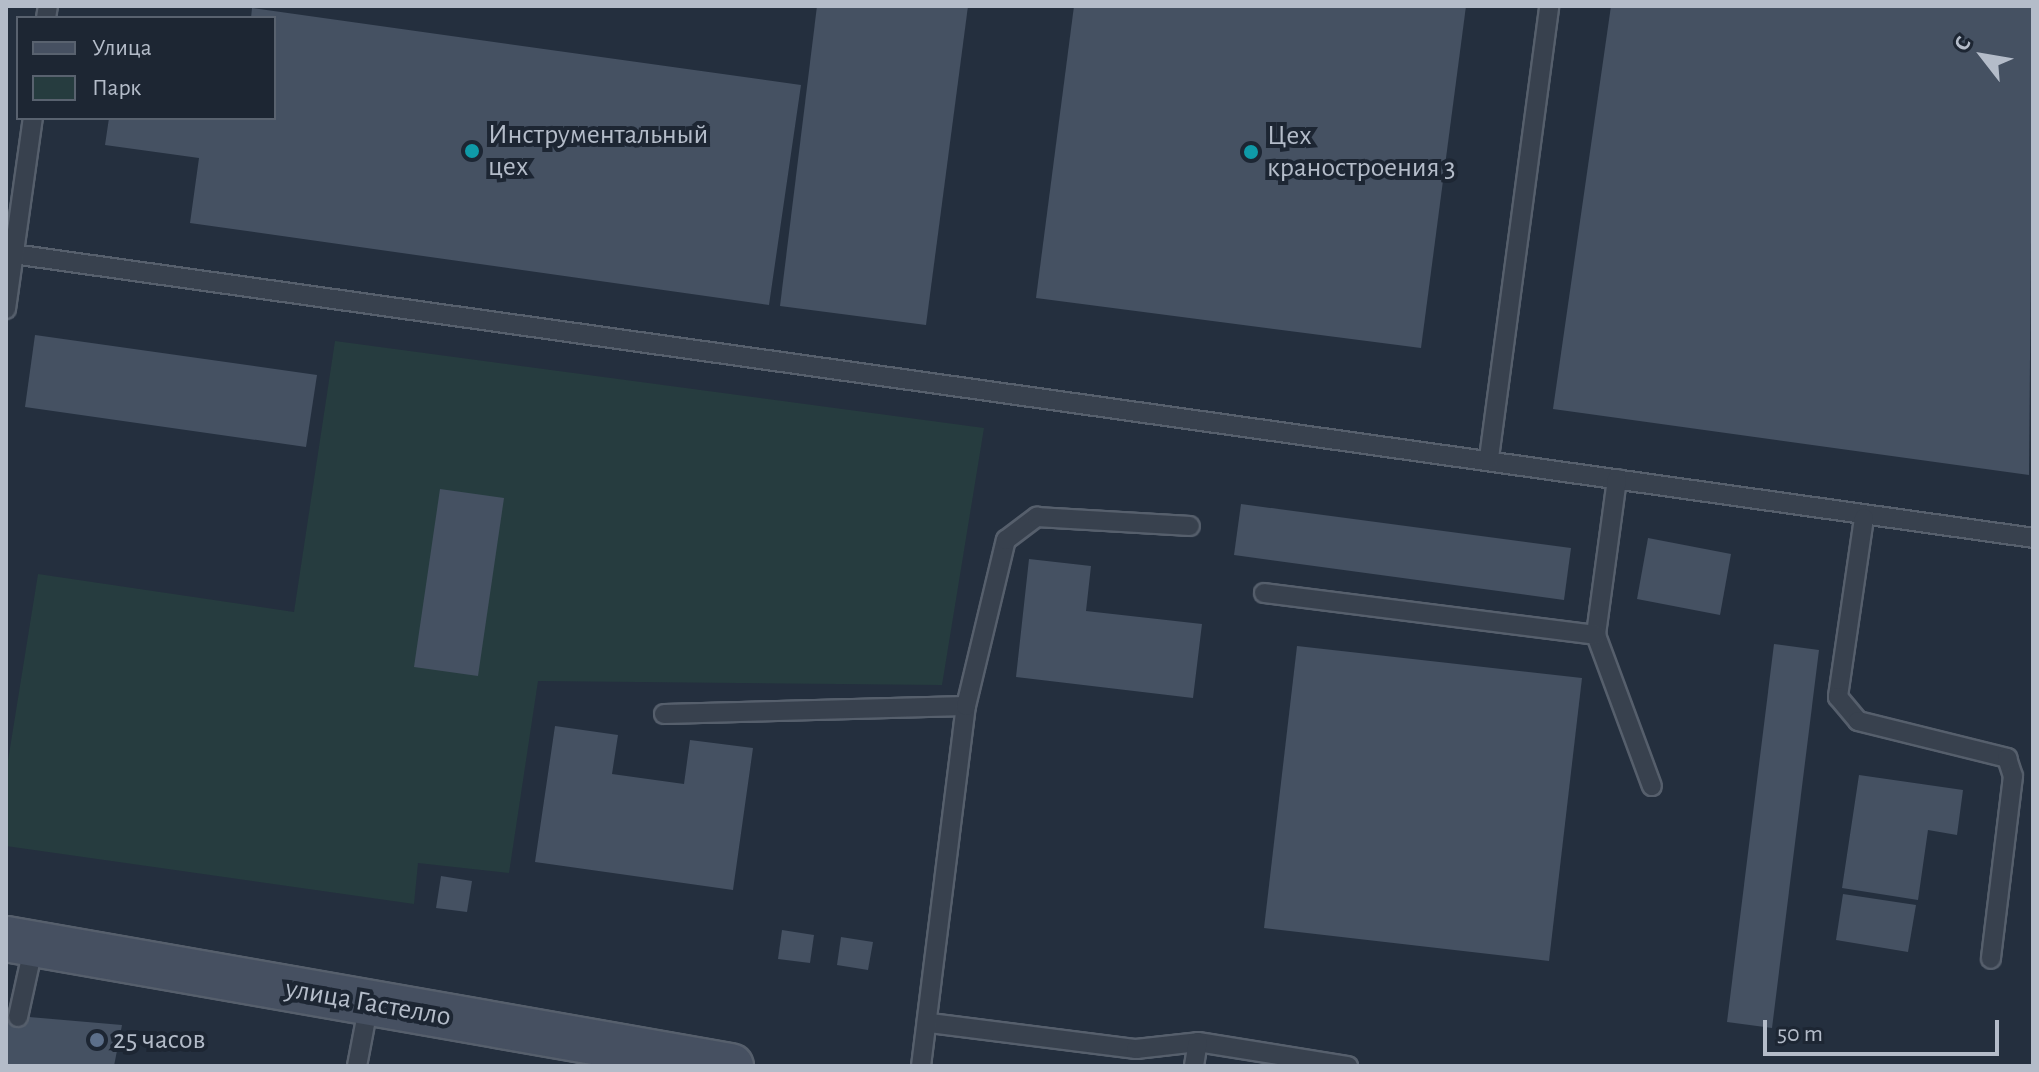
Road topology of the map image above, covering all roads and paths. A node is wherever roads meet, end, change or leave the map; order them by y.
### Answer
1 (1549, 6) edge
2 (33, 120) edge
3 (10, 254) edge
4 (6, 309) edge
5 (1489, 458) junction
6 (1617, 479) junction
7 (1864, 518) junction
8 (1190, 526) dead end
9 (2033, 538) edge
10 (1264, 593) dead end
11 (1596, 635) junction
12 (966, 706) junction
13 (664, 714) dead end
14 (1652, 786) dead end
15 (20, 941) edge
16 (1991, 959) dead end
17 (369, 1003) junction
18 (18, 1017) dead end
19 (930, 1023) junction
20 (1198, 1042) junction
21 (357, 1066) edge
22 (731, 1066) edge
23 (921, 1066) edge
24 (1194, 1066) edge
25 (1348, 1066) edge

1 - 5 lane
2 - 3 lane
3 - 4 lane
3 - 5 lane
5 - 6 lane
6 - 7 lane
6 - 11 lane
7 - 9 lane
7 - 16 lane
8 - 12 lane
10 - 11 lane
11 - 14 lane
12 - 13 lane
12 - 19 lane
15 - 17 main road, улица Гастелло
15 - 18 lane
17 - 21 lane
17 - 22 main road, улица Гастелло
19 - 20 lane
19 - 23 lane
20 - 24 lane
20 - 25 lane

